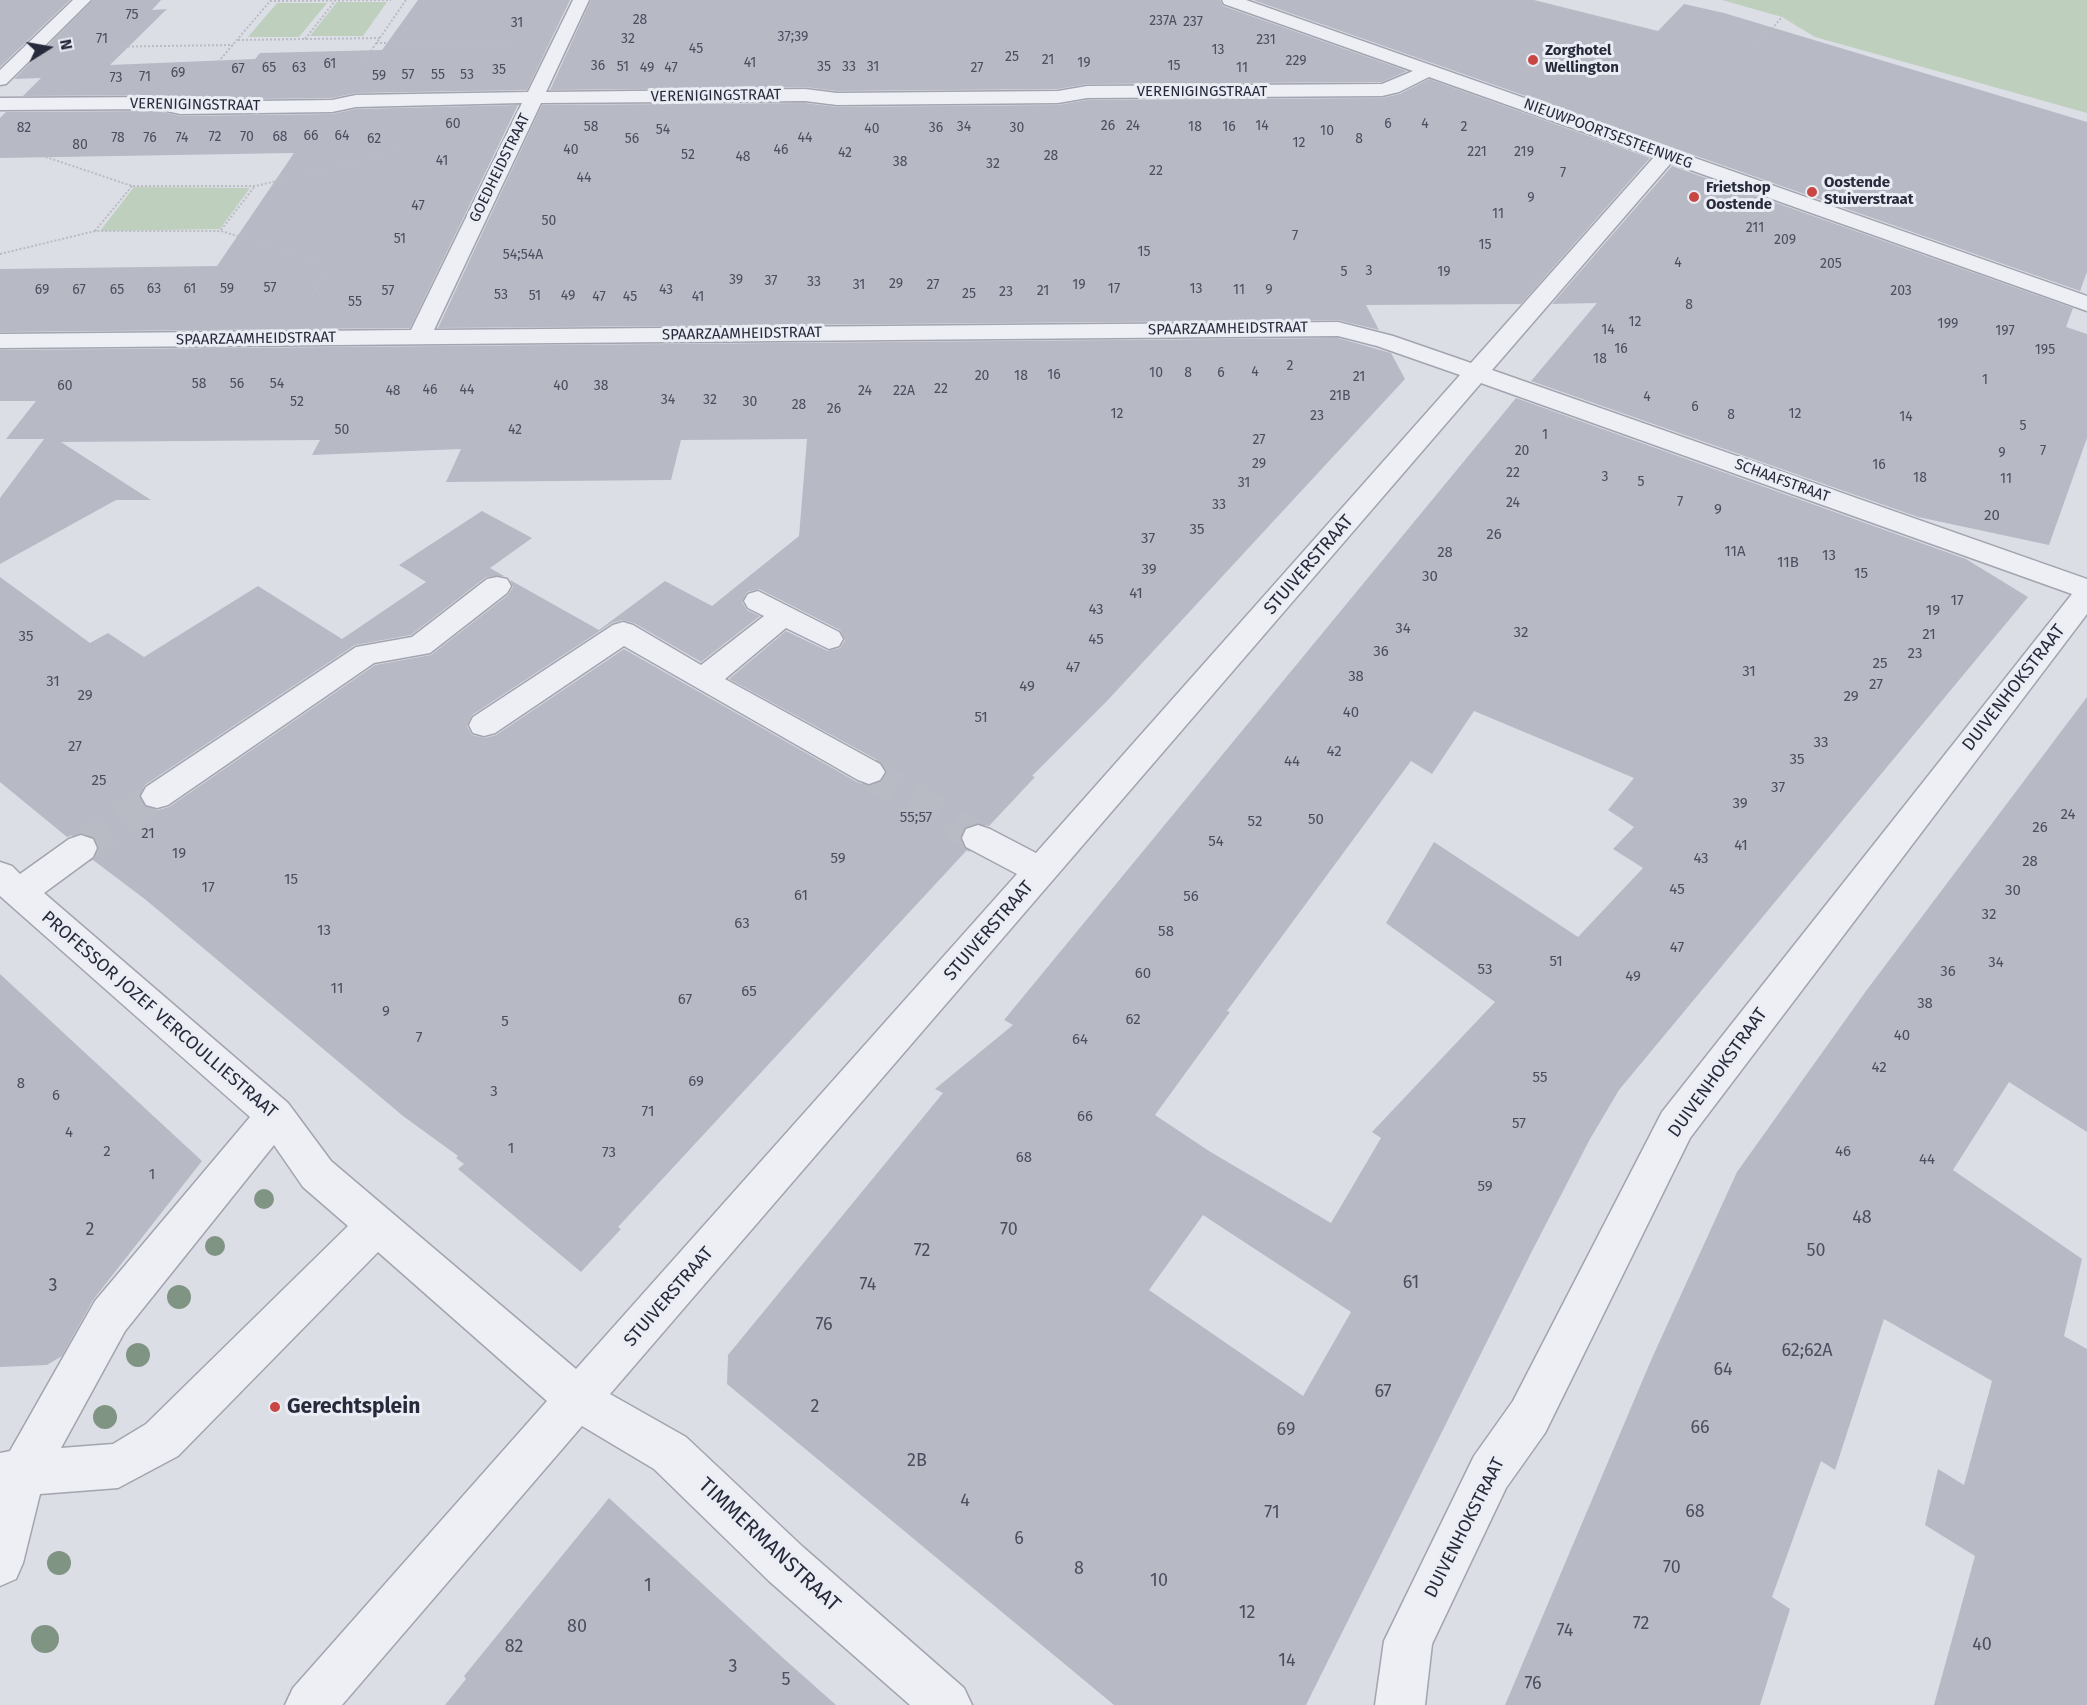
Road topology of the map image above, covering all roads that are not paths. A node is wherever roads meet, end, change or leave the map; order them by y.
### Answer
1 (83, 0) edge
2 (581, 0) edge
3 (1230, 0) edge
4 (1429, 70) junction
5 (0, 80) edge
6 (533, 100) junction
7 (0, 104) edge
8 (1666, 155) junction
9 (2087, 304) edge
10 (419, 337) junction
11 (0, 341) edge
12 (1477, 373) junction
13 (497, 586) dead end
14 (2087, 589) edge
15 (2087, 594) edge
16 (758, 601) dead end
17 (784, 615) junction
18 (829, 639) dead end
19 (703, 680) junction
20 (484, 725) dead end
21 (869, 772) tunnel mouth
22 (157, 796) tunnel mouth
23 (978, 838) tunnel mouth
24 (81, 848) tunnel mouth
25 (1041, 871) junction
26 (10, 884) edge
27 (275, 1115) junction
28 (377, 1225) junction
29 (579, 1400) junction
30 (11, 1474) edge
31 (0, 1563) edge
32 (310, 1705) edge
33 (947, 1705) edge
34 (1400, 1705) edge

1 - 5 street
2 - 6 street, GOEDHEIDSTRAAT
3 - 4 street, NIEUWPOORTSESTEENWEG
4 - 6 street, VERENIGINGSTRAAT
4 - 8 street, NIEUWPOORTSESTEENWEG
6 - 7 street, VERENIGINGSTRAAT
6 - 10 street, GOEDHEIDSTRAAT
8 - 9 street, NIEUWPOORTSESTEENWEG
8 - 12 street, STUIVERSTRAAT
10 - 11 street, SPAARZAAMHEIDSTRAAT
10 - 12 street, SPAARZAAMHEIDSTRAAT
12 - 14 street, SCHAAFSTRAAT
12 - 25 street, STUIVERSTRAAT
13 - 22 street
15 - 34 street, DUIVENHOKSTRAAT
16 - 17 street
17 - 18 street
17 - 19 street
19 - 20 street
19 - 21 street
23 - 25 street
24 - 26 street
25 - 29 street, STUIVERSTRAAT
26 - 27 street, PROFESSOR JOZEF VERCOULLIESTRAAT
27 - 28 street, PROFESSOR JOZEF VERCOULLIESTRAAT
27 - 30 street
28 - 29 street, PROFESSOR JOZEF VERCOULLIESTRAAT
28 - 30 street
29 - 32 street, STUIVERSTRAAT
29 - 33 street, TIMMERMANSTRAAT
30 - 31 street

